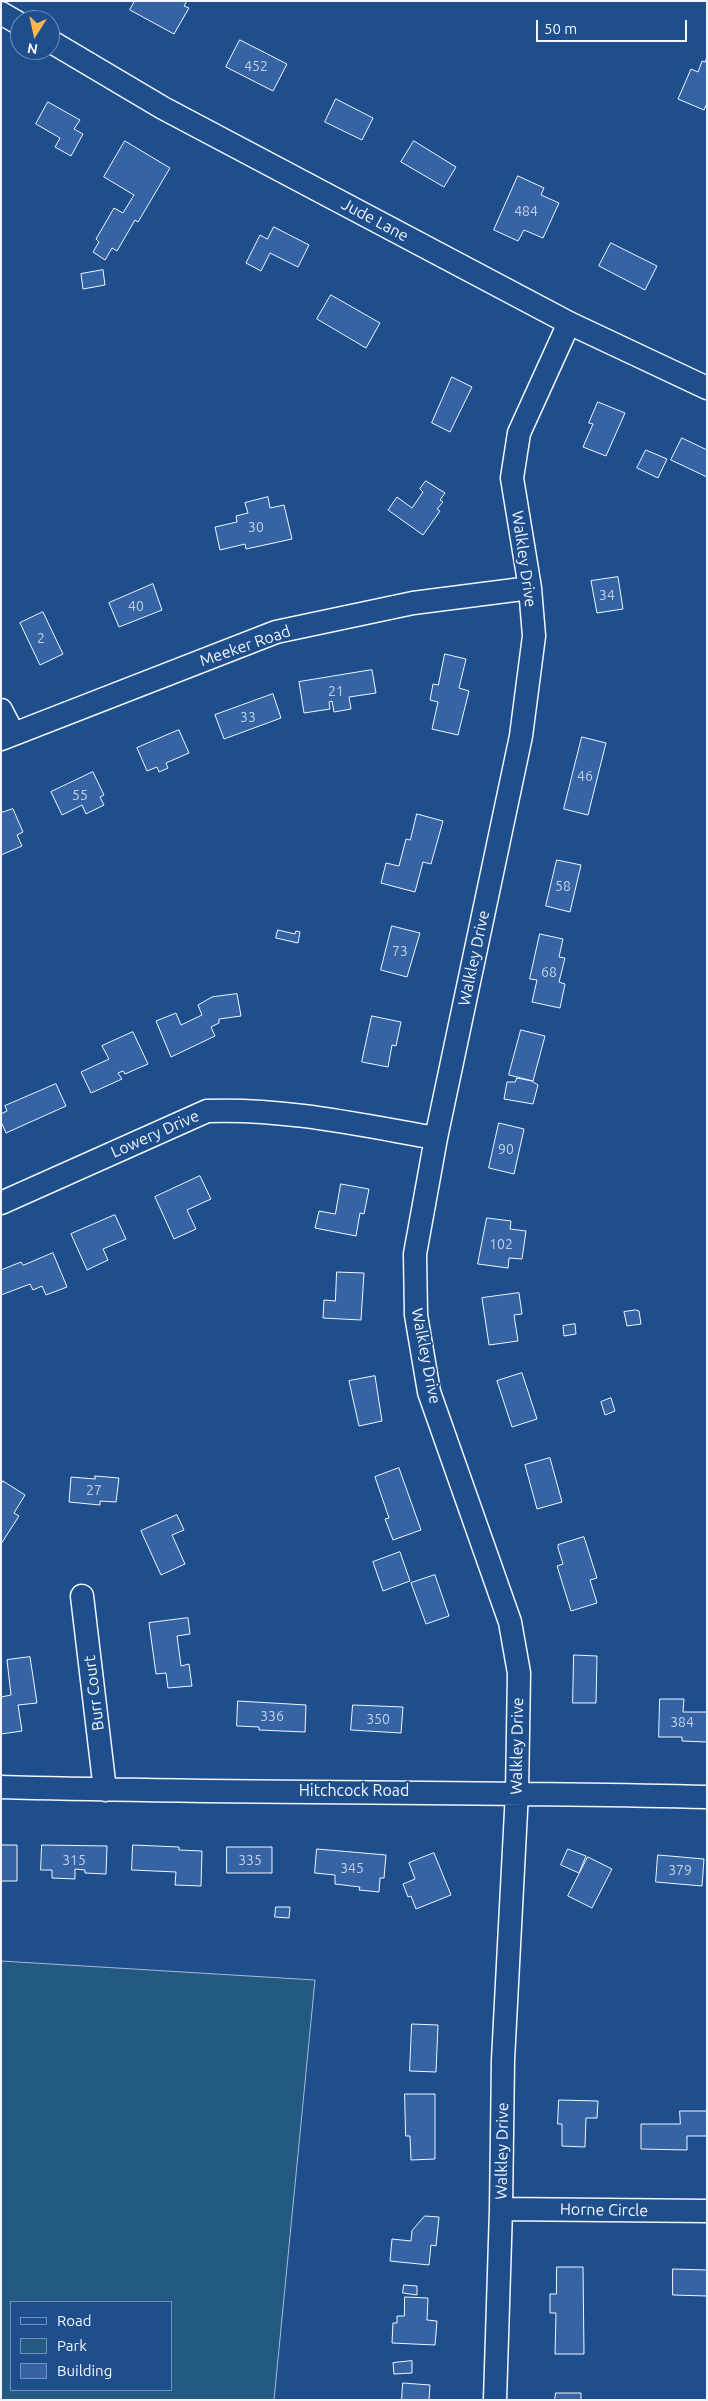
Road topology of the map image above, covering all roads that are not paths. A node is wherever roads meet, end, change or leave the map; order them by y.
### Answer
1 (60, 47) edge
2 (569, 323) junction
3 (707, 388) edge
4 (530, 588) junction
5 (1, 710) edge
6 (7, 736) edge
7 (436, 1138) junction
8 (1, 1203) edge
9 (82, 1596) dead end
10 (1, 1787) edge
11 (105, 1790) junction
12 (517, 1792) junction
13 (707, 1798) edge
14 (501, 2209) junction
15 (707, 2212) edge
16 (495, 2400) edge

1 - 2 street, Jude Lane
2 - 3 street, Jude Lane
2 - 4 street, Walkley Drive
4 - 6 street, Meeker Road
4 - 7 street, Walkley Drive
5 - 6 street
7 - 8 street, Lowery Drive
7 - 12 street, Walkley Drive
9 - 11 street, Burr Court
10 - 11 street, Hitchcock Road
11 - 12 street, Hitchcock Road
12 - 13 street, Hitchcock Road
12 - 14 street, Walkley Drive
14 - 15 street, Horne Circle
14 - 16 street, Walkley Drive

